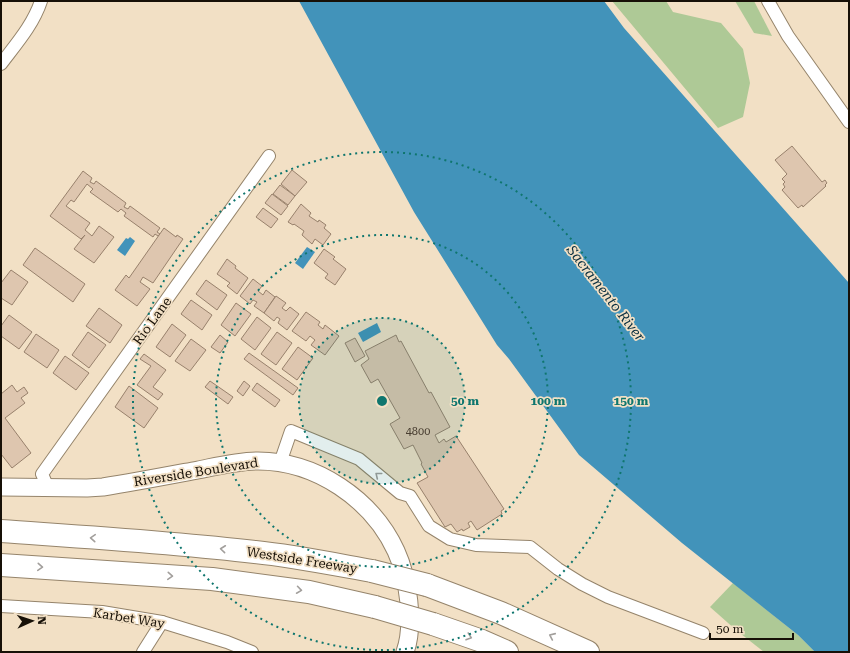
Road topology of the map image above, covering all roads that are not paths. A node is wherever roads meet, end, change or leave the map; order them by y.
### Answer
1 (41, 1) edge
2 (768, 1) edge
3 (1, 64) edge
4 (849, 122) edge
5 (269, 156) dead end
6 (280, 463) junction
7 (1, 486) edge
8 (48, 488) junction
9 (1, 531) edge
10 (1, 565) edge
11 (1, 606) edge
12 (162, 622) junction
13 (703, 633) dead end
14 (143, 652) edge
15 (252, 652) edge
16 (405, 652) edge
17 (507, 652) edge
18 (588, 652) edge

1 - 3 street
2 - 4 street
5 - 8 street, Rio Lane
6 - 8 street, Riverside Boulevard
13 -> 6 street
6 - 16 street, Riverside Boulevard
7 - 8 street, Riverside Boulevard
18 -> 9 highway, Westside Freeway, bridge
10 -> 17 highway, bridge
11 - 12 street, Karbet Way
12 - 14 street
12 - 15 street, Karbet Way

